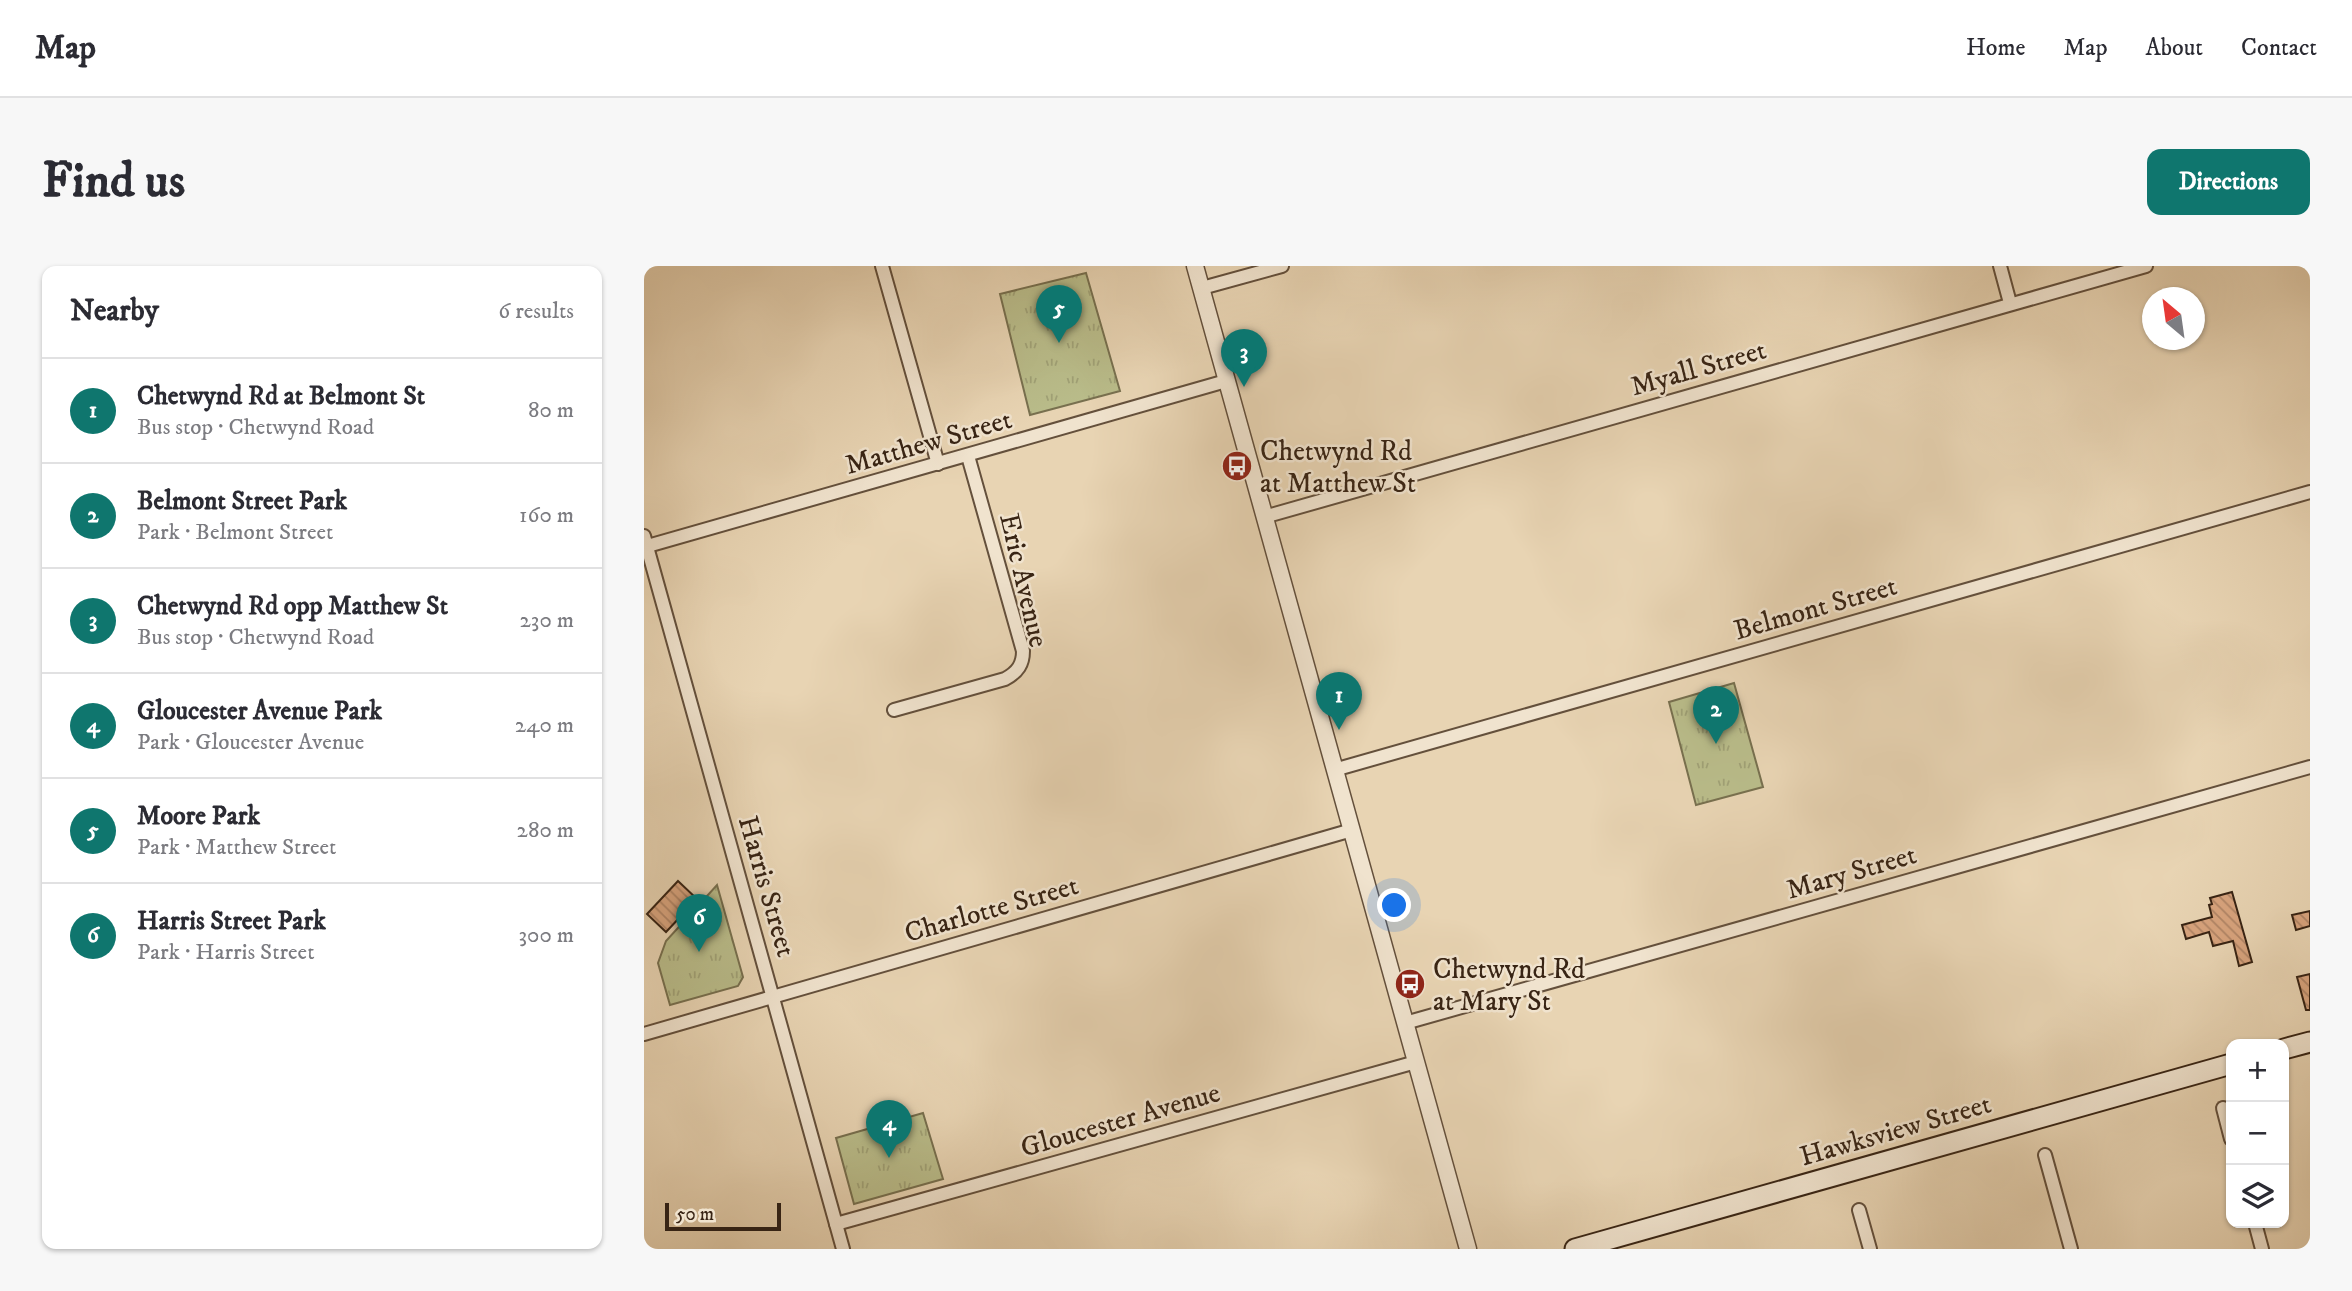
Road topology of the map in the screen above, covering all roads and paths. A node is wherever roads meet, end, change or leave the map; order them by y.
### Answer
1 (882, 266) edge
2 (1195, 266) edge
3 (1282, 266) edge
4 (2000, 266) edge
5 (2146, 266) edge
6 (1202, 288) junction
7 (2010, 303) junction
8 (1226, 381) junction
9 (968, 456) junction
10 (938, 464) junction
11 (2310, 492) edge
12 (1264, 517) junction
13 (645, 543) edge
14 (894, 710) dead end
15 (2310, 767) edge
16 (1334, 770) junction
17 (1352, 830) junction
18 (773, 997) junction
19 (1405, 1023) junction
20 (644, 1034) edge
21 (2310, 1042) edge
22 (2289, 1048) edge
23 (1416, 1062) junction
24 (2226, 1065) edge
25 (2223, 1108) dead end
26 (2226, 1120) edge
27 (2045, 1156) dead end
28 (1859, 1210) dead end
29 (836, 1224) junction
30 (2256, 1228) edge
31 (843, 1249) edge
32 (1468, 1249) edge
33 (1575, 1249) edge
34 (1870, 1249) edge
35 (2071, 1249) edge
36 (2262, 1249) edge

1 - 10 street
2 - 6 street
3 - 6 street
4 - 7 street
5 - 7 street, Myall Street
6 - 8 street
7 - 12 street, Myall Street
8 - 9 street, Matthew Street
8 - 12 street
9 - 10 street, Matthew Street
9 - 14 street, Eric Avenue
10 - 13 street, Matthew Street
11 - 16 street, Belmont Street
12 - 16 street
13 - 18 street, Harris Street
15 - 19 street, Mary Street
16 - 17 street
17 - 18 street, Charlotte Street
17 - 19 street
18 - 20 street, Charlotte Street
18 - 29 street, Harris Street
19 - 23 street
21 - 22 main road
23 - 29 street, Gloucester Avenue
23 - 32 street
24 - 33 main road, Hawksview Street
25 - 26 street
27 - 35 street
28 - 34 street
29 - 31 street, Harris Street
30 - 36 street

